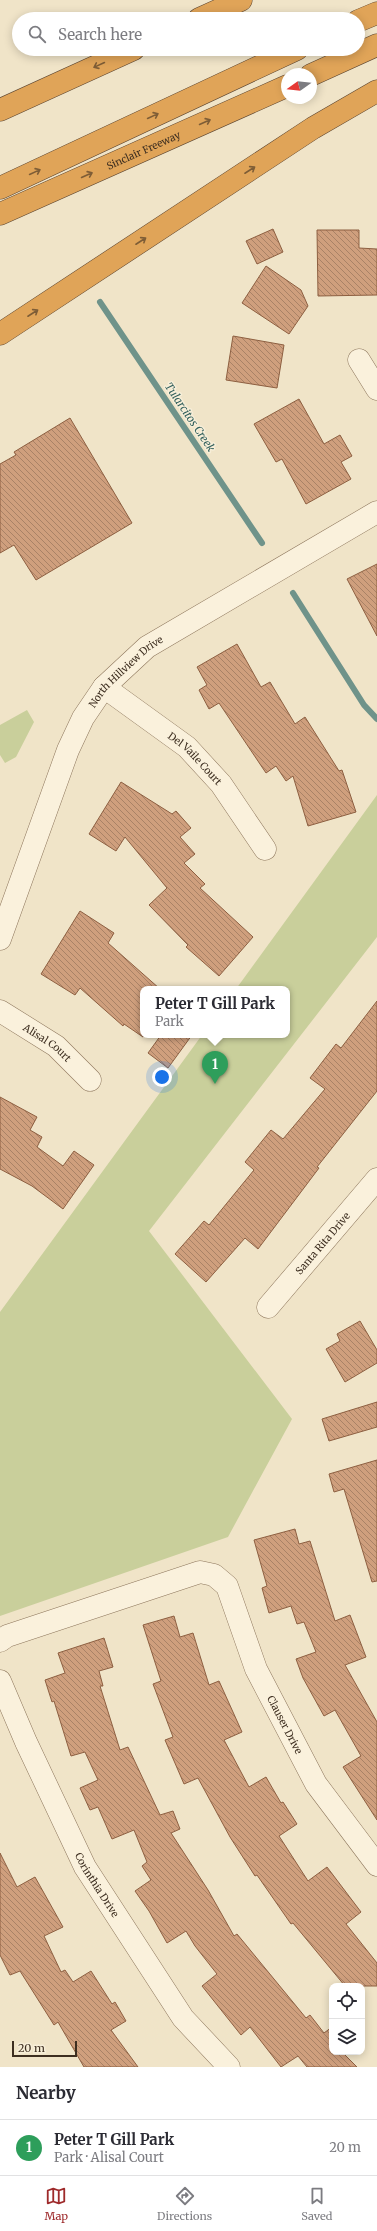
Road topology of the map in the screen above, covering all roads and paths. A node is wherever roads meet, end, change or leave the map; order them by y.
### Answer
1 (241, 0) edge
2 (214, 12) edge
3 (377, 13) edge
4 (365, 18) edge
5 (377, 45) edge
6 (365, 50) edge
7 (119, 56) edge
8 (282, 56) edge
9 (353, 56) edge
10 (317, 72) edge
11 (281, 89) edge
12 (377, 90) edge
13 (0, 110) edge
14 (0, 188) edge
15 (0, 214) edge
16 (0, 334) edge
17 (359, 360) dead end
18 (377, 389) edge
19 (377, 512) edge
20 (104, 687) junction
21 (265, 849) dead end
22 (0, 939) edge
23 (0, 1012) edge
24 (90, 1080) dead end
25 (377, 1179) edge
26 (268, 1307) dead end
27 (0, 1641) edge
28 (0, 1681) edge
29 (377, 1865) edge
30 (229, 2067) edge

1 - 2 highway
3 - 4 highway
5 - 6 highway
7 -> 13 highway
14 -> 8 highway
9 - 10 highway
15 -> 11 highway, Sinclair Freeway
16 -> 12 highway
17 - 18 street
19 - 20 street, North Hillview Drive
20 - 21 street, Del Vaile Court
20 - 22 street, North Hillview Drive
23 - 24 street, Alisal Court
25 - 26 street, Santa Rita Drive
27 - 29 street, Clauser Drive
28 - 30 street, Corinthia Drive

